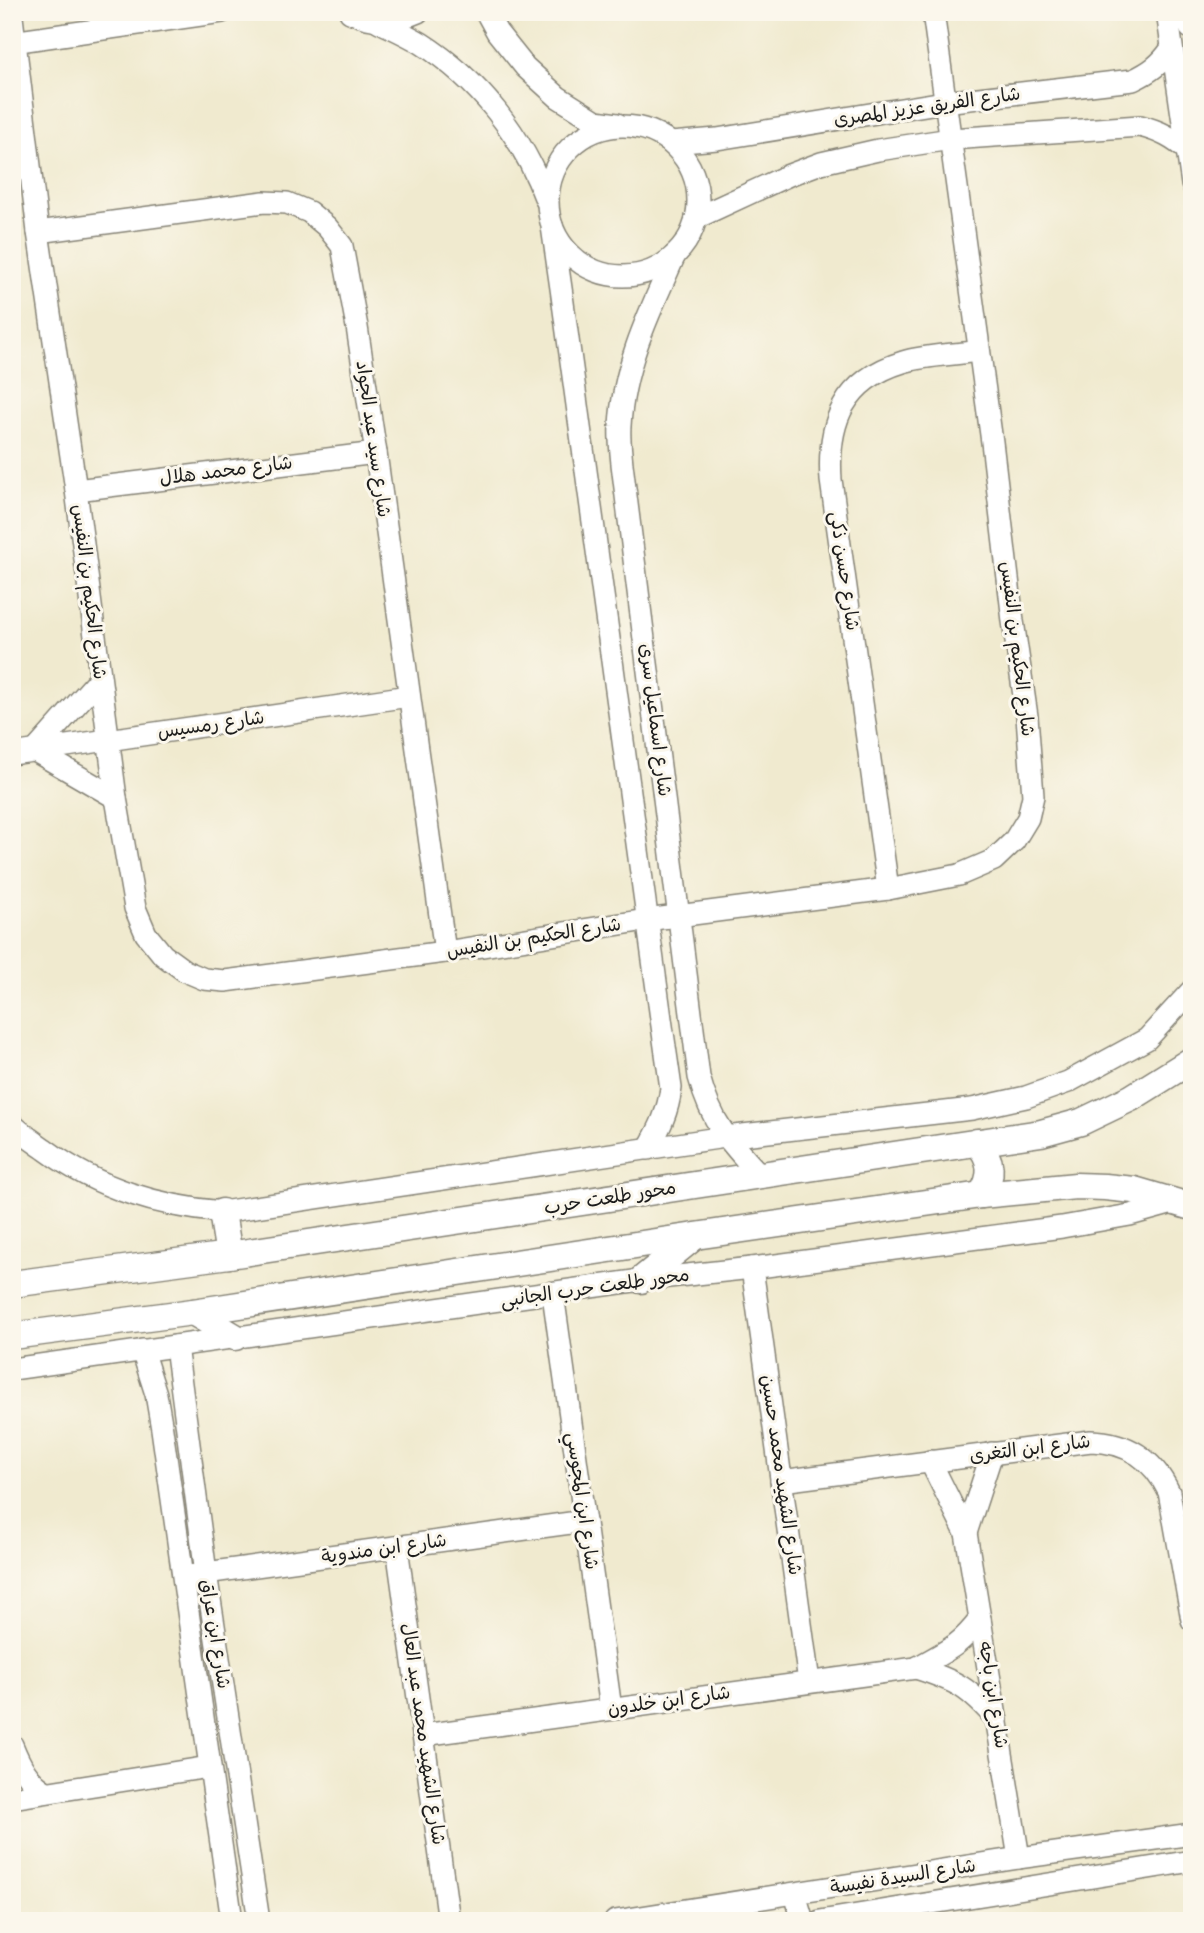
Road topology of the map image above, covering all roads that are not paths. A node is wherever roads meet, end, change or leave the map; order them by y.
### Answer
1 (222, 12) edge
2 (350, 12) edge
3 (418, 12) edge
4 (486, 12) edge
5 (933, 12) edge
6 (1167, 12) edge
7 (1190, 12) edge
8 (12, 17) edge
9 (378, 21) junction
10 (1192, 26) edge
11 (14, 42) edge
12 (1171, 49) junction
13 (944, 102) junction
14 (629, 126) junction
15 (951, 139) junction
16 (671, 143) junction
17 (1188, 151) junction
18 (1192, 184) edge
19 (550, 216) junction
20 (696, 218) junction
21 (38, 232) junction
22 (675, 254) junction
23 (979, 351) junction
24 (376, 453) junction
25 (76, 489) junction
26 (100, 678) junction
27 (409, 696) junction
28 (109, 740) junction
29 (35, 751) junction
30 (12, 754) edge
31 (116, 798) junction
32 (888, 889) junction
33 (681, 918) junction
34 (646, 920) junction
35 (445, 952) junction
36 (1190, 993) edge
37 (1192, 1060) edge
38 (12, 1124) edge
39 (725, 1137) junction
40 (977, 1142) junction
41 (648, 1149) junction
42 (761, 1175) junction
43 (981, 1195) junction
44 (1184, 1205) edge
45 (222, 1212) junction
46 (695, 1236) junction
47 (229, 1255) junction
48 (752, 1268) junction
49 (640, 1280) junction
50 (12, 1284) edge
51 (553, 1294) junction
52 (193, 1312) junction
53 (12, 1336) edge
54 (235, 1337) junction
55 (176, 1346) junction
56 (142, 1350) junction
57 (12, 1369) edge
58 (992, 1453) junction
59 (930, 1461) junction
60 (781, 1480) junction
61 (585, 1521) junction
62 (966, 1533) junction
63 (397, 1547) junction
64 (206, 1573) junction
65 (182, 1576) junction
66 (980, 1619) junction
67 (1192, 1620) edge
68 (916, 1668) junction
69 (809, 1682) junction
70 (611, 1709) junction
71 (997, 1720) junction
72 (423, 1735) junction
73 (12, 1745) edge
74 (209, 1767) junction
75 (46, 1793) junction
76 (12, 1798) edge
77 (1189, 1829) edge
78 (1019, 1858) junction
79 (1192, 1861) edge
80 (837, 1887) junction
81 (795, 1894) junction
82 (834, 1920) edge
83 (232, 1921) edge
84 (260, 1921) edge
85 (449, 1921) edge
86 (615, 1921) edge
87 (803, 1921) edge

1 - 11 street
2 - 9 street
3 - 9 street
4 - 14 street
5 - 13 street, شارع الحكيم بن النفيس
6 - 12 street
7 - 10 main road
8 - 11 street, شارع الحكيم بن النفيس
9 - 19 street
11 - 21 street, شارع الحكيم بن النفيس
12 - 13 street, شارع الفريق عزيز المصرى
12 - 17 street
13 - 15 street, شارع الحكيم بن النفيس
13 - 16 street, شارع الفريق عزيز المصرى
14 - 16 street
14 - 19 street
15 - 17 street, شارع الفريق عزيز المصرى
15 - 20 street, شارع الفريق عزيز المصرى
15 - 23 street, شارع الحكيم بن النفيس
16 - 20 street
17 - 18 street
19 - 22 street
19 - 34 street, شارع اسماعيل سرى
20 - 22 street
21 - 24 street, شارع سيد عبد الجواد
21 - 25 street, شارع الحكيم بن النفيس
22 - 33 street, شارع اسماعيل سرى
23 - 32 street, شارع الحكيم بن النفيس
23 - 32 street, شارع حسن ذكى
24 - 25 street, شارع محمد هلال
24 - 27 street, شارع سيد عبد الجواد
25 - 26 street, شارع الحكيم بن النفيس
26 - 28 street, شارع الحكيم بن النفيس
26 - 29 street
27 - 28 street, شارع رمسيس
27 - 35 street, شارع سيد عبد الجواد
28 - 29 street, شارع رمسيس
28 - 31 street, شارع الحكيم بن النفيس
29 - 30 street, شارع رمسيس
29 - 31 street
31 - 35 street, شارع الحكيم بن النفيس
32 - 33 street, شارع الحكيم بن النفيس
33 - 34 street, شارع الحكيم بن النفيس
33 - 39 street, شارع اسماعيل سرى
34 - 35 street, شارع الحكيم بن النفيس
34 - 41 street, شارع اسماعيل سرى
36 - 39 street
37 - 40 main road, محور طلعت حرب
38 - 45 street
39 - 41 street
39 - 42 street, شارع اسماعيل سرى
40 - 42 main road, محور طلعت حرب
40 - 43 main road
41 - 45 street
42 - 47 main road, محور طلعت حرب
43 - 44 main road
43 - 46 main road
44 - 48 street, محور طلعت حرب الجانبى
45 - 47 main road
46 - 49 main road
46 - 52 main road
47 - 50 main road, محور طلعت حرب
48 - 49 street, محور طلعت حرب الجانبى
48 - 60 street, شارع الشهيد محمد حسين
49 - 51 street, محور طلعت حرب الجانبى
51 - 54 street, محور طلعت حرب الجانبى
51 - 61 street, شارع ابن المجوسي
52 - 53 main road
52 - 54 main road
54 - 55 street, محور طلعت حرب الجانبى
55 - 56 street, محور طلعت حرب الجانبى
55 - 64 street, شارع ابن عراق
56 - 57 street, محور طلعت حرب الجانبى
56 - 65 street, شارع ابن عراق
58 - 59 street, شارع ابن التغرى
58 - 62 street, شارع ابن باجه
58 - 67 street, شارع ابن التغرى
59 - 60 street, شارع ابن التغرى
59 - 62 street, شارع ابن باجه
60 - 69 street, شارع الشهيد محمد حسين
61 - 63 street, شارع ابن مندوية
61 - 70 street, شارع ابن المجوسي
62 - 66 street, شارع ابن باجه
63 - 64 street, شارع ابن مندوية
63 - 72 street, شارع الشهيد محمد عبد العال
64 - 65 street, شارع ابن مندوية
64 - 84 street, شارع ابن عراق
65 - 74 street, شارع ابن عراق
66 - 68 street, شارع ابن خلدون
66 - 71 street, شارع ابن باجه
68 - 69 street, شارع ابن خلدون
68 - 71 street, شارع ابن خلدون
69 - 70 street, شارع ابن خلدون
70 - 72 street, شارع ابن خلدون
71 - 78 street, شارع ابن باجه
72 - 85 street, شارع الشهيد محمد عبد العال
73 - 75 street
74 - 75 street
74 - 83 street, شارع ابن عراق
75 - 76 street
77 - 78 street, شارع السيدة نفيسة
78 - 80 street, شارع السيدة نفيسة
79 - 82 street, شارع السيدة نفيسة
80 - 81 street, شارع السيدة نفيسة
80 - 82 street
81 - 86 street, شارع السيدة نفيسة
81 - 87 street

